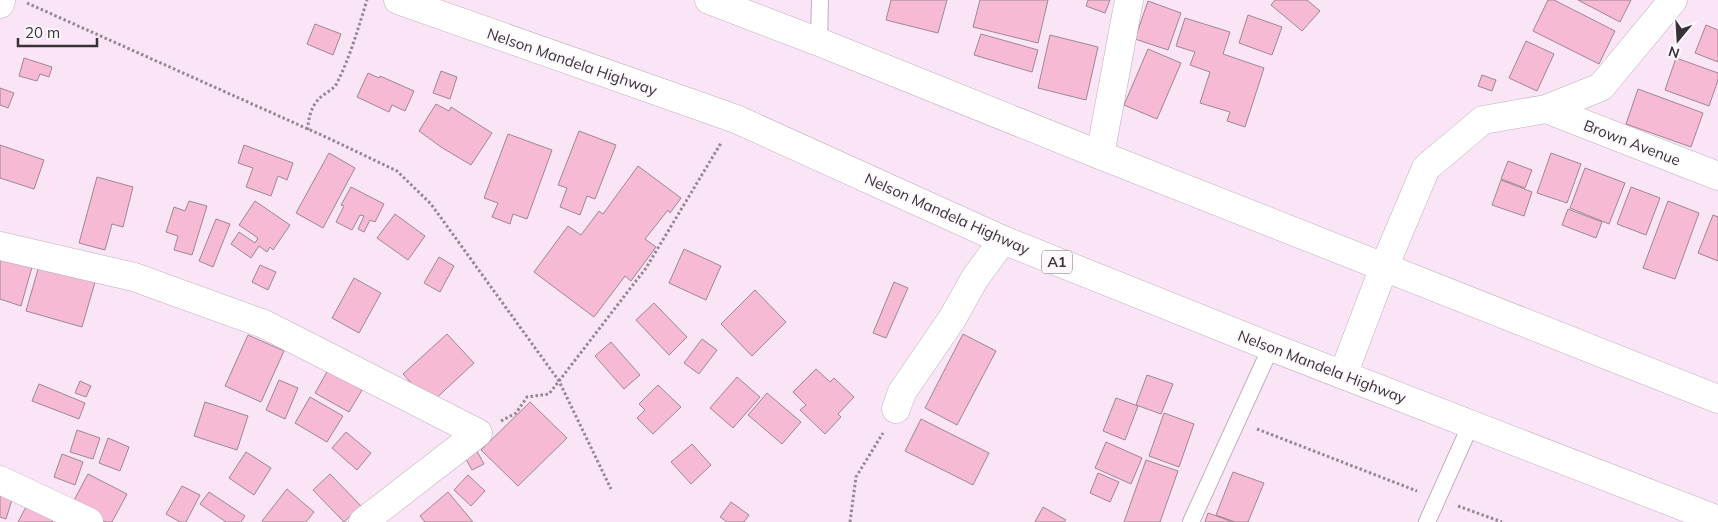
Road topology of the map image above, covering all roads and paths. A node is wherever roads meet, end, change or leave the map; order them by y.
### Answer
1 (1, 0) edge
2 (20, 0) edge
3 (367, 0) edge
4 (398, 0) edge
5 (709, 0) edge
6 (820, 0) edge
7 (1129, 0) edge
8 (1673, 0) edge
9 (0, 4) edge
10 (820, 42) junction
11 (1546, 109) junction
12 (736, 119) junction
13 (308, 130) junction
14 (1100, 155) junction
15 (1718, 176) edge
16 (1003, 240) junction
17 (0, 246) edge
18 (1384, 267) junction
19 (1271, 347) junction
20 (1343, 375) junction
21 (559, 381) junction
22 (1718, 399) edge
23 (896, 409) joint
24 (1470, 424) junction
25 (1249, 426) dead end
26 (478, 433) junction
27 (0, 480) edge
28 (611, 489) dead end
29 (1436, 499) junction
30 (1718, 520) edge
31 (89, 522) edge
32 (363, 522) edge
33 (850, 522) edge
34 (1191, 522) edge
35 (1427, 522) edge
36 (1502, 522) edge

1 - 9 main road
2 - 13 path
3 - 13 path
4 - 12 main road, Nelson Mandela Highway / A1
5 - 10 main road
6 - 10 lane
7 - 14 main road
8 - 11 main road
10 - 14 main road
11 - 15 main road, Brown Avenue
11 - 18 main road
12 - 16 main road, Nelson Mandela Highway / A1
12 - 21 path
13 - 21 path
14 - 18 main road
16 - 19 main road, Nelson Mandela Highway / A1
16 - 23 main road
17 - 26 main road
18 - 20 main road
18 - 22 main road
19 - 20 main road, Nelson Mandela Highway / A1
19 - 34 lane
20 - 24 main road, Nelson Mandela Highway / A1
21 - 26 path
21 - 28 path
23 - 33 path
24 - 29 lane
24 - 30 main road, Nelson Mandela Highway / A1
25 - 29 path
26 - 32 main road
27 - 31 main road
29 - 35 lane
29 - 36 path

